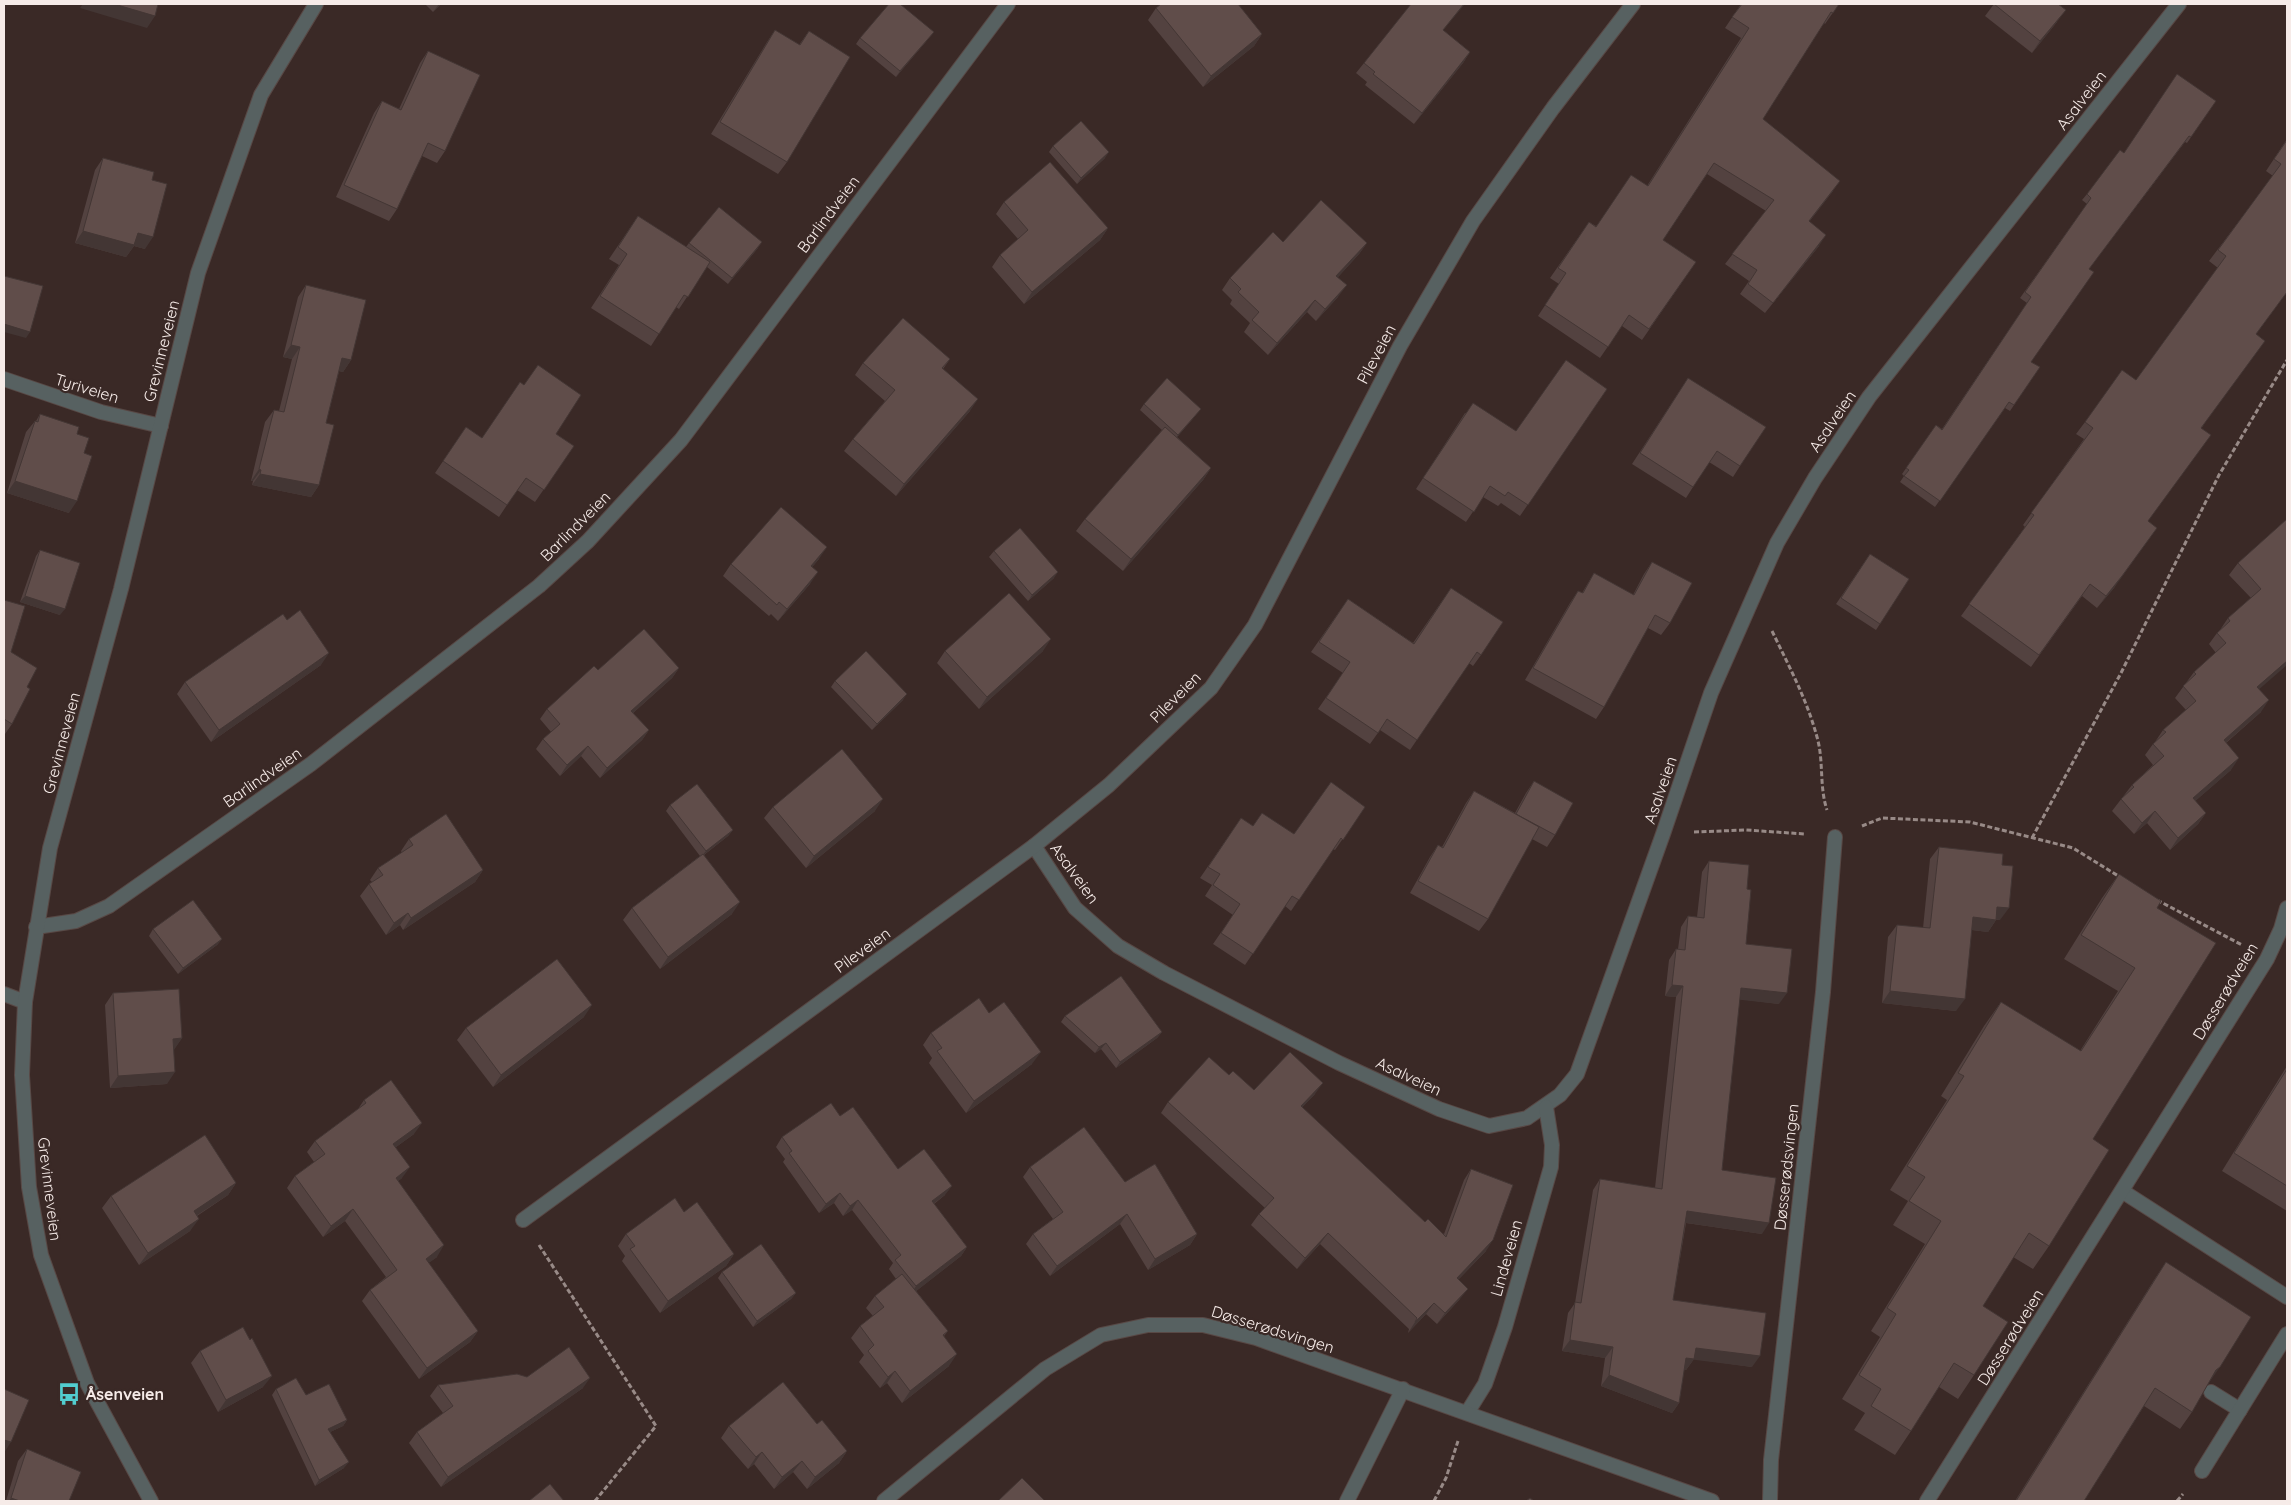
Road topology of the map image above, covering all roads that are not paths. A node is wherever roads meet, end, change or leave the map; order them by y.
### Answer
1 (316, 4) edge
2 (1008, 4) edge
3 (1633, 4) edge
4 (2179, 4) edge
5 (4, 379) edge
6 (161, 426) junction
7 (1835, 836) road end
8 (1034, 846) junction
9 (2287, 908) edge
10 (36, 927) junction
11 (4, 994) edge
12 (25, 1002) junction
13 (1546, 1107) junction
14 (2122, 1191) junction
15 (523, 1220) road end
16 (2287, 1297) edge
17 (2287, 1334) edge
18 (1403, 1390) junction
19 (2211, 1392) edge
20 (2240, 1410) junction
21 (1467, 1413) junction
22 (2202, 1471) dead end
23 (1688, 1497) edge
24 (151, 1501) edge
25 (884, 1501) edge
26 (1347, 1501) edge
27 (1712, 1501) edge
28 (1770, 1501) edge
29 (1927, 1501) edge

1 - 6 street, Grevinneveien
2 - 10 street, Barlindveien
3 - 8 street, Pileveien
4 - 13 street, Asalveien
5 - 6 street, Tyriveien
6 - 10 street, Grevinneveien
7 - 28 street, Døsserødsvingen
8 - 13 street, Asalveien
8 - 15 street, Pileveien
9 - 14 street, Døsserødveien
10 - 12 street, Grevinneveien
11 - 12 street
12 - 24 street, Grevinneveien
13 - 21 street, Lindeveien
14 - 16 street
14 - 29 street, Døsserødveien
17 - 20 street
18 - 21 street, Døsserødsvingen
18 - 25 street, Døsserødsvingen
18 - 26 street
19 - 20 street
20 - 22 street
21 - 23 street, Døsserødsvingen
23 - 27 street, Døsserødsvingen

